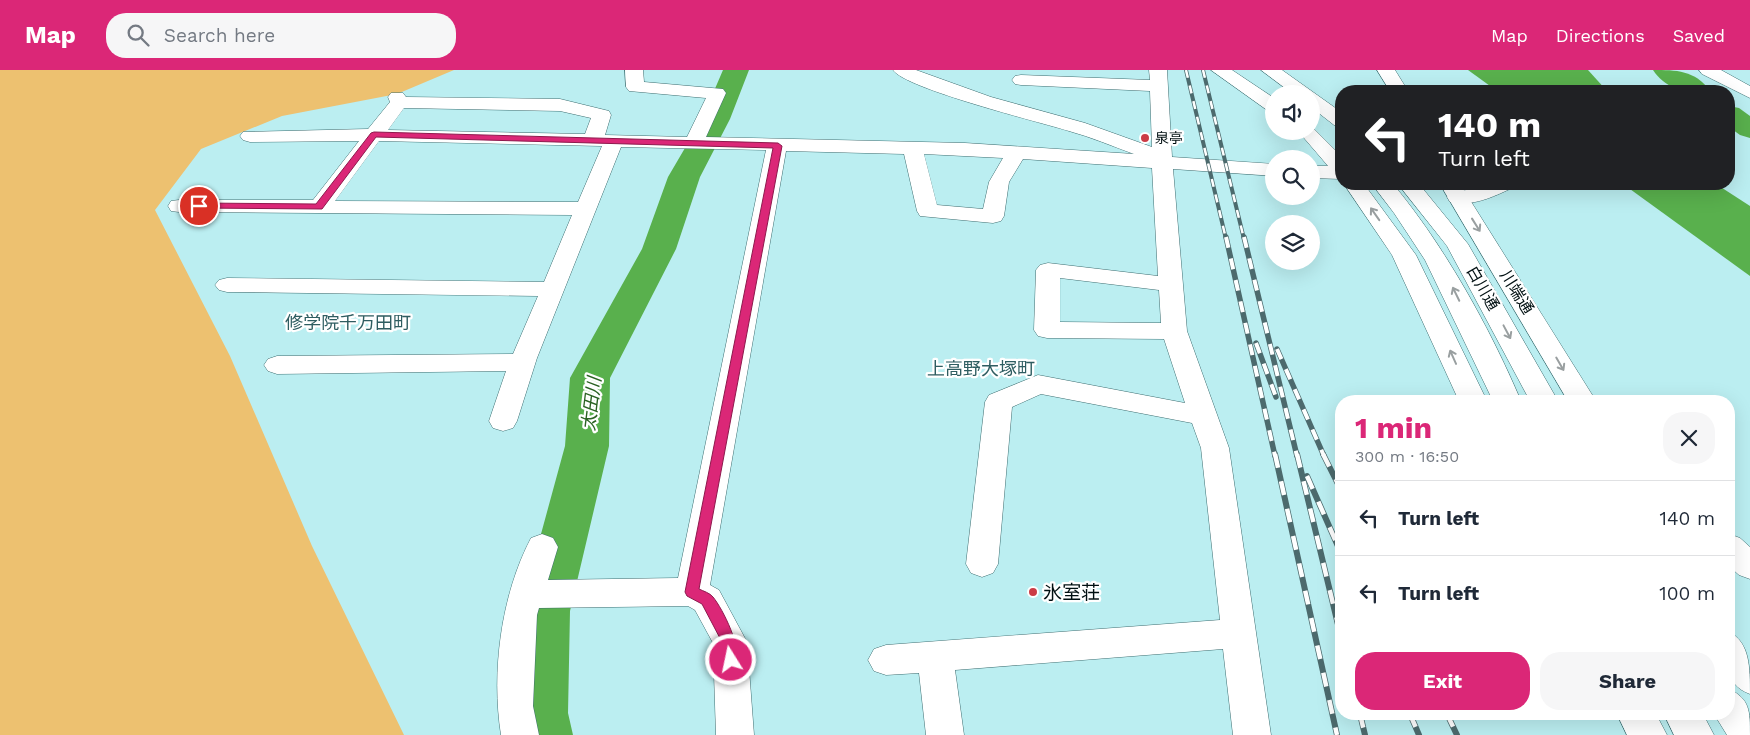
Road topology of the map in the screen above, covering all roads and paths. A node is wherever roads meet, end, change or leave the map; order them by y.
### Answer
1 (634, 70) edge
2 (902, 70) edge
3 (1220, 70) edge
4 (1244, 70) edge
5 (1270, 70) edge
6 (1386, 70) edge
7 (1708, 70) edge
8 (1021, 75) edge
9 (1158, 78) edge
10 (1265, 85) edge
11 (1292, 85) edge
12 (1395, 85) edge
13 (1750, 93) edge
14 (1265, 100) edge
15 (1320, 105) edge
16 (1025, 114) junction
17 (1335, 116) edge
18 (1320, 125) edge
19 (374, 135) junction
20 (250, 136) dead end
21 (1335, 137) edge
22 (603, 140) junction
23 (1315, 140) edge
24 (694, 142) junction
25 (778, 146) junction
26 (913, 148) junction
27 (1016, 153) junction
28 (1163, 161) junction
29 (1335, 161) edge
30 (1265, 169) edge
31 (1320, 173) edge
32 (1335, 174) edge
33 (1358, 190) edge
34 (1386, 190) edge
35 (1413, 190) edge
36 (1454, 190) edge
37 (1491, 190) edge
38 (179, 206) dead end
39 (319, 207) junction
40 (586, 208) junction
41 (1169, 284) junction
42 (227, 285) dead end
43 (552, 289) junction
44 (1174, 331) junction
45 (523, 362) junction
46 (277, 365) dead end
47 (1470, 395) edge
48 (1504, 395) edge
49 (1541, 395) edge
50 (1578, 395) edge
51 (1204, 416) junction
52 (503, 420) dead end
53 (542, 547) dead end
54 (1735, 552) edge
55 (982, 564) dead end
56 (1750, 566) edge
57 (692, 592) junction
58 (526, 594) junction
59 (1239, 633) junction
60 (936, 656) junction
61 (1735, 656) edge
62 (886, 660) dead end
63 (1750, 678) edge
64 (1735, 715) edge
65 (1639, 720) edge
66 (1686, 720) edge
67 (520, 735) edge
68 (735, 735) edge
69 (945, 735) edge
70 (1252, 735) edge
71 (1648, 735) edge
72 (1695, 735) edge
73 (1749, 735) edge

1 - 24 main road
2 - 16 main road
3 - 14 main road
4 - 10 main road
5 - 11 main road
6 - 12 main road
7 - 13 main road
8 - 9 main road
8 - 16 main road
9 - 28 main road
15 - 17 main road
16 - 28 main road
18 - 21 main road
19 - 20 main road
19 - 22 main road
19 - 22 main road
19 - 39 main road
22 - 24 main road
22 - 40 main road
23 - 29 main road
24 - 25 main road
25 - 26 main road
25 - 57 main road
26 - 27 main road
26 - 27 main road
27 - 28 main road
28 - 30 main road
28 - 41 main road
31 - 32 main road
47 -> 33 main road
48 -> 34 main road, 白川通
35 -> 49 main road, 白川通
36 - 37 main road
36 -> 50 main road, 川端通
38 - 39 main road
39 - 40 main road
40 - 43 main road
41 - 44 main road
41 - 44 main road
42 - 43 main road
43 - 45 main road
44 - 51 main road
45 - 46 main road
45 - 52 main road
51 - 55 main road
51 - 59 main road
53 - 58 main road
54 - 56 main road
57 - 58 main road
57 - 68 main road
58 - 67 main road
59 - 60 main road
59 - 70 main road
60 - 62 main road
60 - 69 main road
61 - 63 main road
64 - 73 main road
65 - 71 main road
66 - 72 main road

